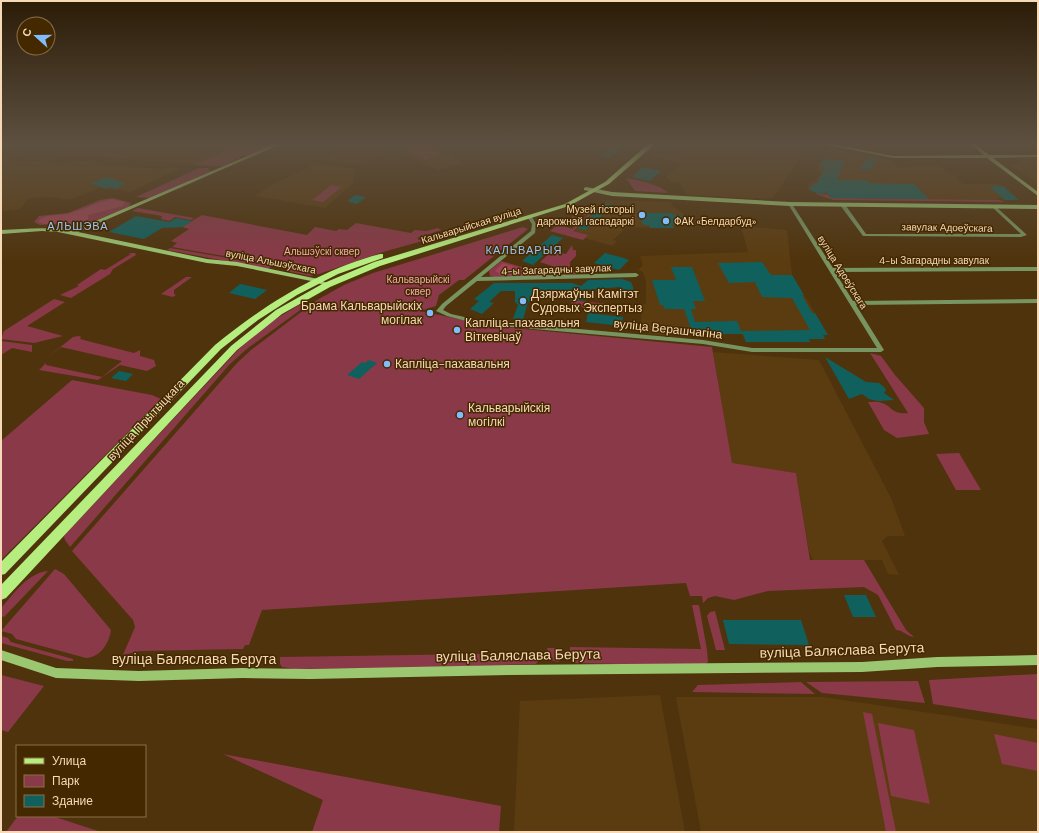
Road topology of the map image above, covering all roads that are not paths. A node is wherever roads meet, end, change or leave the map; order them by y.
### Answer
1 (189, 183) edge
2 (593, 183) edge
3 (604, 183) edge
4 (1023, 183) edge
5 (586, 189) junction
6 (594, 191) junction
7 (1038, 194) edge
8 (790, 204) junction
9 (842, 204) junction
10 (994, 206) junction
11 (1038, 207) edge
12 (526, 216) junction
13 (1, 232) edge
14 (72, 233) junction
15 (1038, 269) edge
16 (831, 270) junction
17 (636, 275) dead end
18 (476, 279) junction
19 (318, 283) junction
20 (1038, 301) edge
21 (851, 303) junction
22 (881, 350) joint
23 (1, 570) edge
24 (1, 594) edge
25 (1, 655) edge
26 (1038, 660) edge

1 - 14 street
2 - 5 main road, Кальварыйская вуліца
3 - 6 main road, Кальварыйская вуліца
4 - 7 street
5 - 6 street
5 - 12 main road, Кальварыйская вуліца
6 - 8 street
6 - 12 main road, Кальварыйская вуліца
8 - 9 street
8 - 16 street, вуліца Адоеўскага
9 - 10 street
9 - 10 street, завулак Адоеўскага
10 - 11 street
12 - 18 street
12 - 19 main road, Кальварыйская вуліца
13 - 14 street, вуліца Альшэўскага
14 - 19 street, вуліца Альшэўскага
15 - 16 street, 4-ы Загарадны завулак
16 - 21 street, вуліца Адоеўскага
17 - 18 street, 4-ы Загарадны завулак
18 - 22 street, вуліца Верашчагіна
19 - 23 main road, вуліца Прытыцкага
19 - 24 main road, вуліца Прытыцкага
20 - 21 street
21 - 22 street, вуліца Адоеўскага
25 - 26 street, вуліца Баляслава Берута

